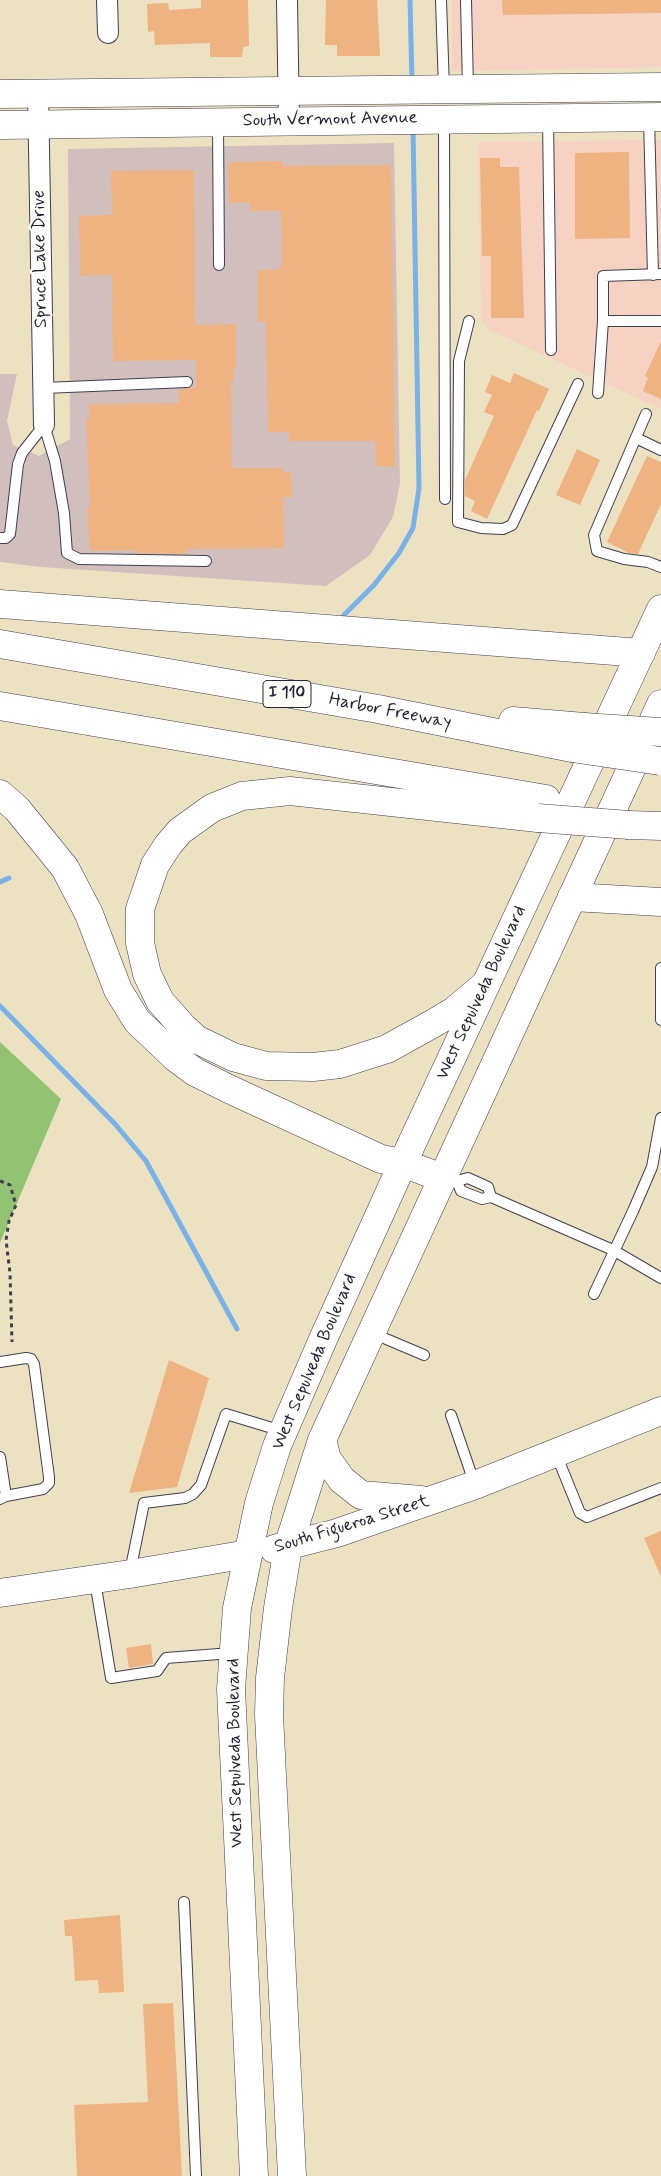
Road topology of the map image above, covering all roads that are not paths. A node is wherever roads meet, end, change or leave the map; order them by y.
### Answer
1 (107, 0) edge
2 (287, 0) edge
3 (441, 0) edge
4 (466, 0) edge
5 (108, 33) dead end
6 (661, 87) edge
7 (448, 88) junction
8 (288, 90) junction
9 (0, 94) edge
10 (38, 94) junction
11 (655, 117) edge
12 (548, 118) junction
13 (439, 119) junction
14 (288, 120) junction
15 (218, 122) junction
16 (0, 125) edge
17 (39, 125) junction
18 (219, 265) dead end
19 (657, 274) edge
20 (469, 321) dead end
21 (603, 321) junction
22 (661, 321) edge
23 (551, 350) dead end
24 (187, 382) dead end
25 (578, 384) dead end
26 (44, 388) junction
27 (598, 393) dead end
28 (646, 414) dead end
29 (44, 425) junction
30 (636, 438) junction
31 (661, 450) edge
32 (445, 499) dead end
33 (0, 538) edge
34 (206, 561) dead end
35 (661, 567) edge
36 (0, 604) edge
37 (661, 609) edge
38 (0, 644) edge
39 (641, 653) junction
40 (661, 704) edge
41 (0, 706) edge
42 (661, 732) edge
43 (578, 737) junction
44 (661, 761) edge
45 (0, 794) edge
46 (542, 808) junction
47 (661, 815) edge
48 (631, 818) junction
49 (661, 826) edge
50 (572, 897) junction
51 (661, 902) edge
52 (661, 968) edge
53 (486, 984) junction
54 (661, 1020) edge
55 (661, 1118) edge
56 (403, 1163) junction
57 (450, 1180) junction
58 (613, 1250) junction
59 (661, 1278) edge
60 (594, 1294) dead end
61 (372, 1333) junction
62 (424, 1355) dead end
63 (0, 1362) edge
64 (661, 1412) edge
65 (451, 1415) dead end
66 (283, 1432) junction
67 (322, 1440) junction
68 (556, 1453) junction
69 (0, 1457) edge
70 (475, 1485) junction
71 (661, 1488) edge
72 (3, 1497) edge
73 (430, 1501) junction
74 (288, 1547) junction
75 (248, 1554) junction
76 (130, 1574) junction
77 (95, 1579) junction
78 (0, 1593) edge
79 (233, 1653) junction
80 (184, 1902) dead end
81 (196, 2176) edge
82 (254, 2176) edge
83 (292, 2176) edge

1 - 5 street
2 - 8 street
3 - 7 lane
4 - 7 lane
6 - 7 main road, South Vermont Avenue
7 - 8 main road, South Vermont Avenue
8 - 10 main road, South Vermont Avenue
8 - 14 street
9 - 10 main road, South Vermont Avenue
10 - 17 street, Spruce Lake Drive
11 - 12 main road, South Vermont Avenue
11 - 19 lane
12 - 13 main road, South Vermont Avenue
12 - 23 lane
13 - 14 main road, South Vermont Avenue
13 - 32 lane
14 - 15 main road, South Vermont Avenue
15 - 17 main road, South Vermont Avenue
15 - 18 lane
16 - 17 main road, South Vermont Avenue
17 - 26 street, Spruce Lake Drive
19 - 21 lane
20 - 25 lane
21 - 22 lane
21 - 27 lane
24 - 26 lane
26 - 29 street, Spruce Lake Drive
28 - 30 lane
29 - 33 lane
29 - 34 lane
30 - 31 lane
30 - 35 lane
36 - 39 main road
37 - 39 main road, West Sepulveda Boulevard
38 - 43 main road, Harbor Freeway / I 110
39 - 53 main road, West Sepulveda Boulevard
40 - 50 main road, West Sepulveda Boulevard
41 - 46 main road
42 - 43 main road, bridge
43 - 44 main road, Harbor Freeway / I 110, bridge
45 - 56 main road
46 - 48 main road
46 - 53 main road
47 - 48 main road
48 - 49 main road
50 - 51 main road
50 - 57 main road, West Sepulveda Boulevard
52 - 54 lane
53 - 56 main road, West Sepulveda Boulevard
55 - 58 lane
56 - 57 main road
56 - 66 main road, West Sepulveda Boulevard
57 - 58 lane
57 - 61 main road, West Sepulveda Boulevard
58 - 59 lane
58 - 60 lane
61 - 62 lane
61 - 67 main road, West Sepulveda Boulevard
63 - 72 lane
64 - 68 main road, South Figueroa Street
65 - 70 lane
66 - 75 main road, West Sepulveda Boulevard
66 - 76 lane
67 - 73 main road
67 - 74 main road, West Sepulveda Boulevard
68 - 70 main road, South Figueroa Street
68 - 71 lane
69 - 72 lane
70 - 73 main road, South Figueroa Street
73 - 74 main road, South Figueroa Street
74 - 75 main road, South Figueroa Street
74 - 83 main road, West Sepulveda Boulevard
75 - 76 main road, South Figueroa Street
75 - 79 main road, West Sepulveda Boulevard
76 - 77 main road, South Figueroa Street
77 - 78 main road, South Figueroa Street
77 - 79 lane
79 - 82 main road, West Sepulveda Boulevard
80 - 81 lane

